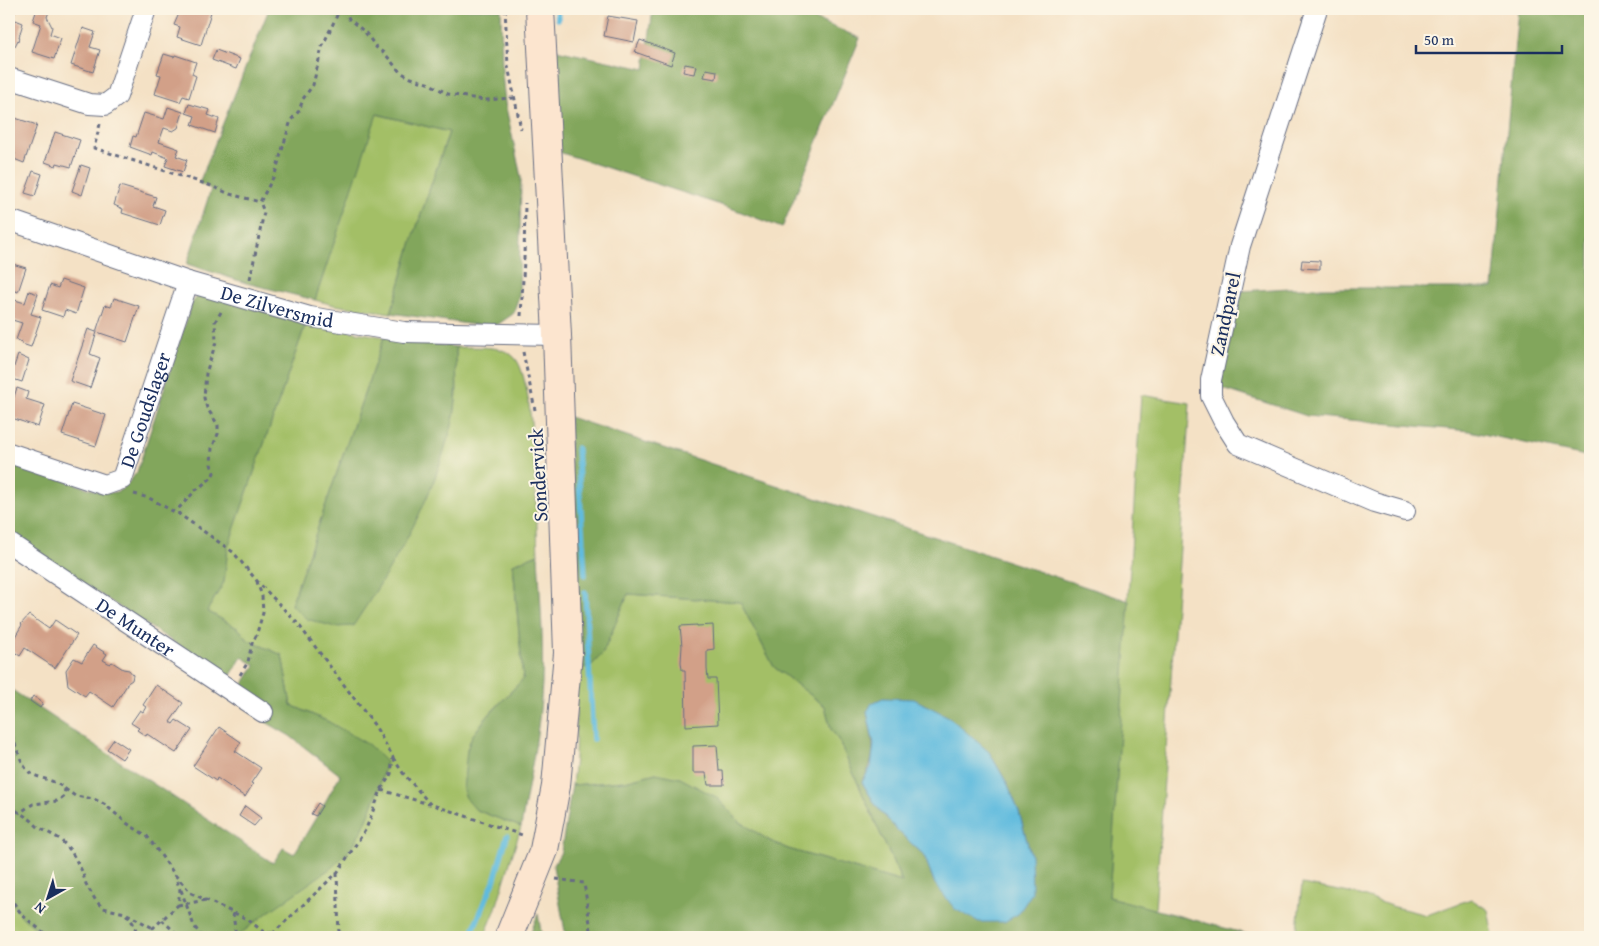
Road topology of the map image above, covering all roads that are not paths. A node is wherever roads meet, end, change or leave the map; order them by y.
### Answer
1 (146, 9) edge
2 (540, 9) edge
3 (1317, 9) edge
4 (9, 78) edge
5 (9, 220) edge
6 (188, 282) junction
7 (557, 335) junction
8 (9, 453) edge
9 (1405, 511) dead end
10 (9, 543) edge
11 (263, 712) dead end
12 (509, 937) edge

1 - 4 street
2 - 7 street, Sondervick
3 - 9 street, Zandparel
5 - 6 street, De Zilversmid
6 - 7 street, De Zilversmid
6 - 8 street, De Goudslager
7 - 12 street, Sondervick
10 - 11 street, De Munter

